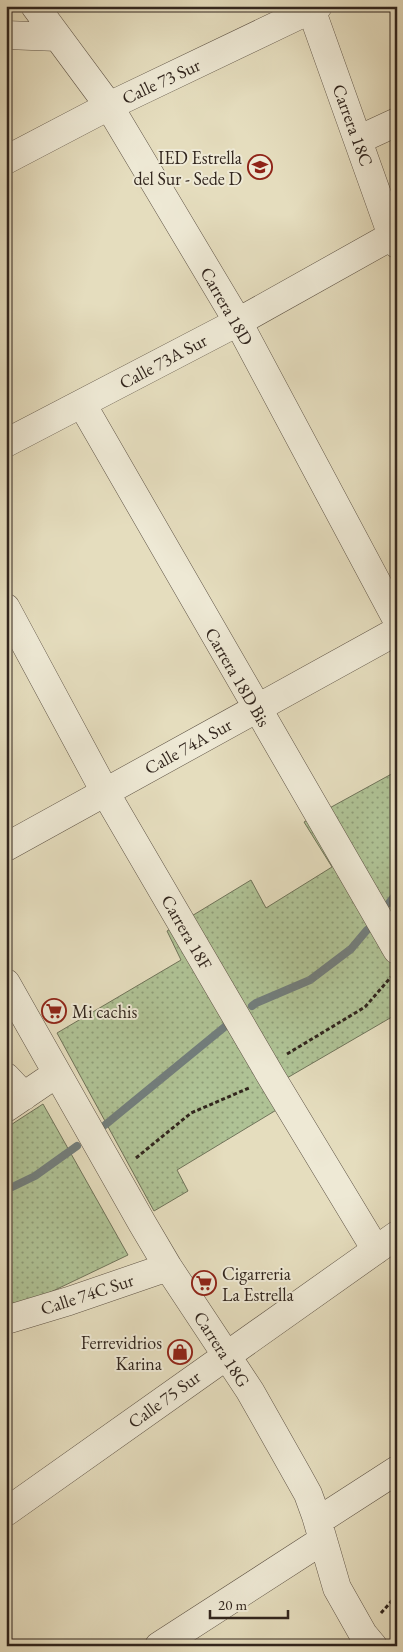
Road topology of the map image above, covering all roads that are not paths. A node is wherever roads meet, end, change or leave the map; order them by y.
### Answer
1 (35, 6) edge
2 (313, 7) edge
3 (6, 35) edge
4 (58, 37) junction
5 (109, 106) junction
6 (397, 122) edge
7 (358, 140) junction
8 (6, 160) edge
9 (395, 238) edge
10 (238, 322) junction
11 (82, 404) junction
12 (6, 443) edge
13 (6, 608) edge
14 (397, 620) edge
15 (397, 631) edge
16 (256, 709) junction
17 (105, 792) junction
18 (6, 847) edge
19 (397, 950) edge
20 (6, 983) edge
21 (56, 1074) junction
22 (12, 1093) edge
23 (386, 1243) edge
24 (168, 1267) junction
25 (6, 1320) edge
26 (227, 1355) junction
27 (397, 1470) edge
28 (6, 1512) edge
29 (320, 1531) junction
30 (191, 1637) edge
31 (159, 1646) edge
32 (373, 1646) edge

1 - 4 street, Carrera 18D
2 - 5 street, Calle 73 Sur
2 - 7 street, Carrera 18C
3 - 4 street
4 - 5 street, Carrera 18D
5 - 8 street, Calle 73 Sur
5 - 10 street, Carrera 18D
6 - 7 street
7 - 9 street, Carrera 18C
9 - 10 street, Calle 73A Sur
10 - 11 street, Calle 73A Sur
10 - 14 street, Carrera 18D
11 - 12 street, Calle 73A Sur
11 - 16 street, Carrera 18D Bis
13 - 17 street, Carrera 18F
15 - 16 street, Calle 74A Sur
16 - 17 street, Calle 74A Sur
16 - 19 street, Carrera 18D Bis
17 - 18 street, Calle 74A Sur
17 - 23 street, Carrera 18F
20 - 21 street, Carrera 18G
21 - 22 street
21 - 24 street, Carrera 18G
23 - 26 street, Calle 75 Sur
24 - 25 street, Calle 74C Sur
24 - 26 street, Carrera 18G
26 - 28 street, Calle 75 Sur
26 - 29 street, Carrera 18G
27 - 29 street
29 - 30 street
29 - 32 street, Carrera 18G
30 - 31 street

